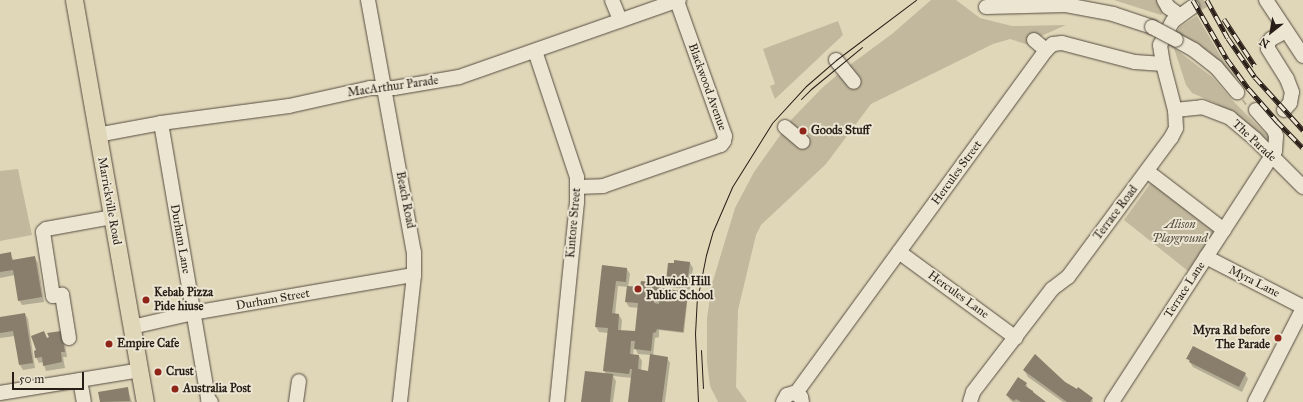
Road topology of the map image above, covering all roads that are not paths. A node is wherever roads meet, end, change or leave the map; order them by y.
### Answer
1 (74, 0) edge
2 (368, 0) edge
3 (612, 0) edge
4 (678, 0) edge
5 (1164, 0) edge
6 (1266, 0) edge
7 (986, 7) dead end
8 (1192, 7) tunnel mouth
9 (1179, 16) junction
10 (620, 20) junction
11 (1286, 31) junction
12 (1034, 40) dead end
13 (1046, 50) junction
14 (535, 51) junction
15 (1303, 56) edge
16 (836, 60) dead end
17 (1163, 64) junction
18 (854, 82) dead end
19 (384, 87) junction
20 (1237, 92) dead end
21 (1175, 110) junction
22 (1256, 110) dead end
23 (1284, 110) dead end
24 (161, 123) junction
25 (785, 127) dead end
26 (97, 135) junction
27 (803, 142) dead end
28 (1271, 157) junction
29 (1147, 171) junction
30 (578, 187) junction
31 (1303, 187) edge
32 (112, 217) junction
33 (1224, 230) junction
34 (899, 252) junction
35 (1206, 258) junction
36 (414, 275) junction
37 (1303, 308) edge
38 (193, 314) junction
39 (132, 327) junction
40 (69, 338) dead end
41 (1016, 338) junction
42 (140, 370) junction
43 (80, 380) junction
44 (299, 381) dead end
45 (0, 393) edge
46 (790, 400) edge
47 (84, 402) edge
48 (145, 402) edge
49 (211, 402) edge
50 (296, 402) edge
51 (400, 402) edge
52 (557, 402) edge
53 (970, 402) edge
54 (1112, 402) edge
55 (1255, 402) edge

1 - 26 main road, Marrickville Road
2 - 19 street, Beach Road
3 - 10 street
4 - 10 street, MacArthur Parade
4 - 30 street, Blackwood Avenue
5 - 9 street
6 - 11 street
7 - 20 street, bridge
8 - 9 street, Terrace Road
9 - 17 street, Terrace Road
10 - 14 street, MacArthur Parade
11 - 15 street
11 - 23 street
12 - 13 street
13 - 17 street
13 - 34 street, Hercules Street
14 - 19 street, MacArthur Parade
14 - 30 street, Kintore Street
16 - 18 street
17 - 21 street, Terrace Road
19 - 24 street, MacArthur Parade
19 - 36 street, Beach Road
21 - 28 street, The Parade
21 - 29 street, Terrace Road
22 - 28 street, Terrace Lane
24 - 26 street, MacArthur Parade
24 - 38 street, Durham Lane
25 - 27 street
26 - 32 main road, Marrickville Road
28 - 31 street, The Parade
28 - 33 street, Terrace Lane
29 - 33 street
29 - 41 street, Terrace Road
30 - 52 street, Kintore Street
32 - 39 main road, Marrickville Road
32 - 40 street
33 - 35 street, Terrace Lane
34 - 41 street, Hercules Lane
34 - 46 street, Hercules Street
35 - 37 street, Myra Lane
35 - 54 street, Terrace Lane
36 - 38 street, Durham Street
36 - 51 street, Beach Road
37 - 55 street
38 - 39 street, Durham Street
38 - 49 street, Durham Lane
39 - 42 main road, Marrickville Road
41 - 53 street, Terrace Road
42 - 43 street
42 - 48 main road, Marrickville Road
43 - 45 street
43 - 47 street
44 - 50 street

